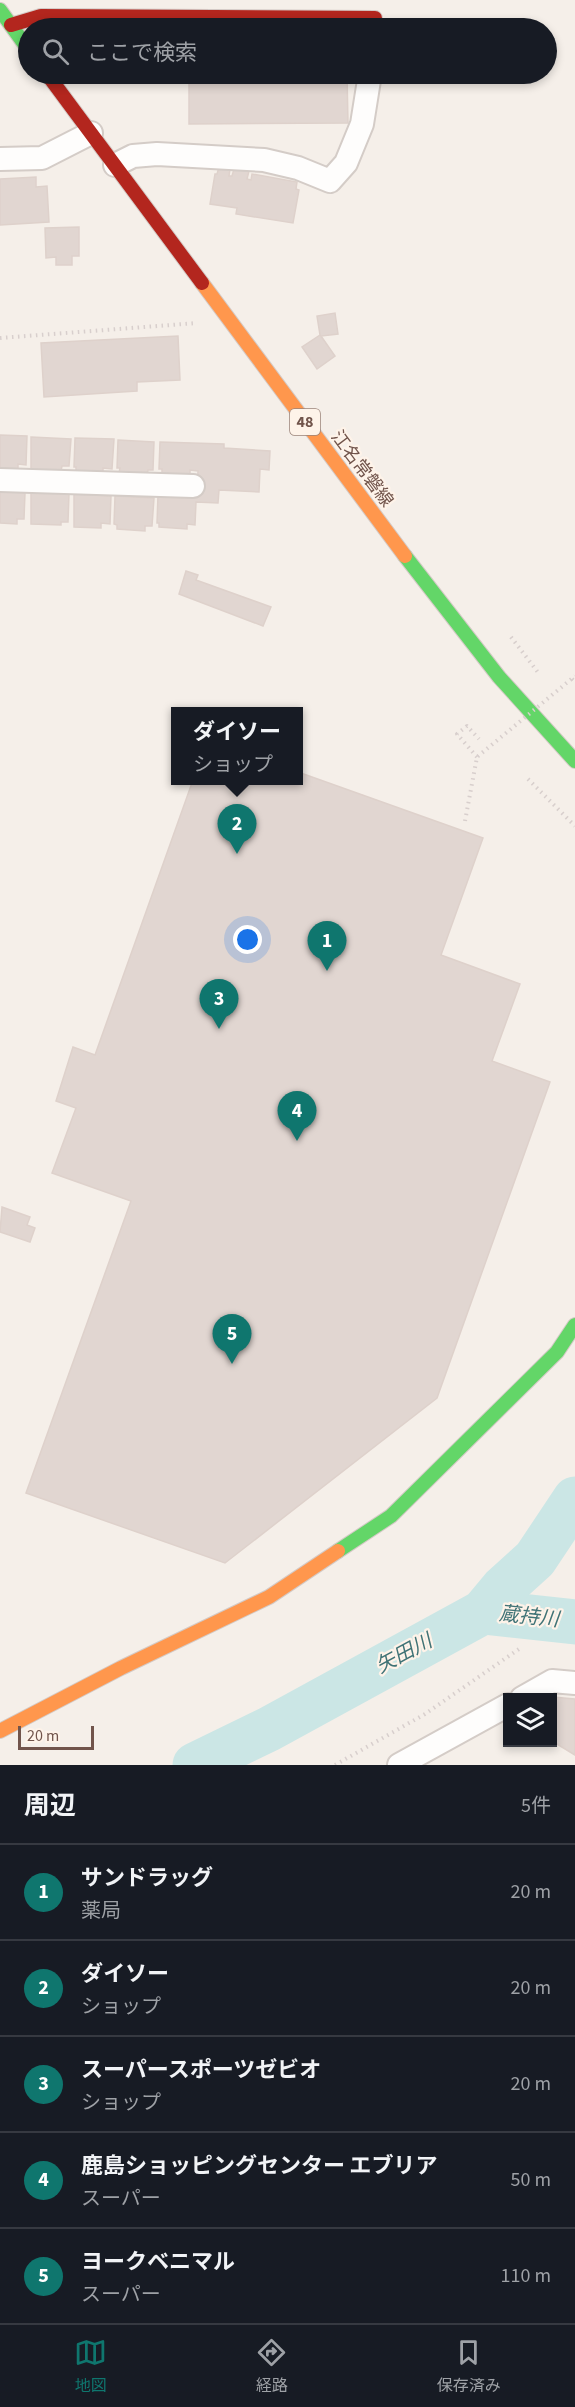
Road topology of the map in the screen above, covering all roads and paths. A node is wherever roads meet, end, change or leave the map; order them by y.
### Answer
1 (153, 8) edge
2 (285, 9) edge
3 (0, 10) edge
4 (374, 16) edge
5 (34, 18) edge
6 (18, 23) edge
7 (11, 25) junction
8 (18, 35) edge
9 (54, 84) edge
10 (368, 84) edge
11 (91, 133) junction
12 (0, 159) edge
13 (115, 165) junction
14 (204, 323) dead end
15 (0, 338) edge
16 (0, 480) edge
17 (193, 486) dead end
18 (574, 679) edge
19 (478, 739) dead end
20 (477, 757) junction
21 (575, 761) edge
22 (528, 779) dead end
23 (465, 821) dead end
24 (575, 826) edge
25 (575, 1325) edge
26 (519, 1649) dead end
27 (575, 1683) edge
28 (531, 1693) edge
29 (503, 1707) edge
30 (0, 1731) edge
31 (335, 1765) edge
32 (399, 1765) edge

1 - 2 street
1 - 5 street
2 - 4 street
3 - 7 street
6 - 7 street
7 - 8 street
9 - 11 street, 江名常磐線 / 48
10 - 13 street
11 - 12 street
11 - 13 street, 江名常磐線 / 48
13 - 21 street, 江名常磐線 / 48
14 - 15 path
16 - 17 street
18 - 20 path, bridge
19 - 20 path
20 - 23 path, bridge
22 - 24 path
25 - 30 street
26 - 31 path
27 - 28 street
29 - 32 street

